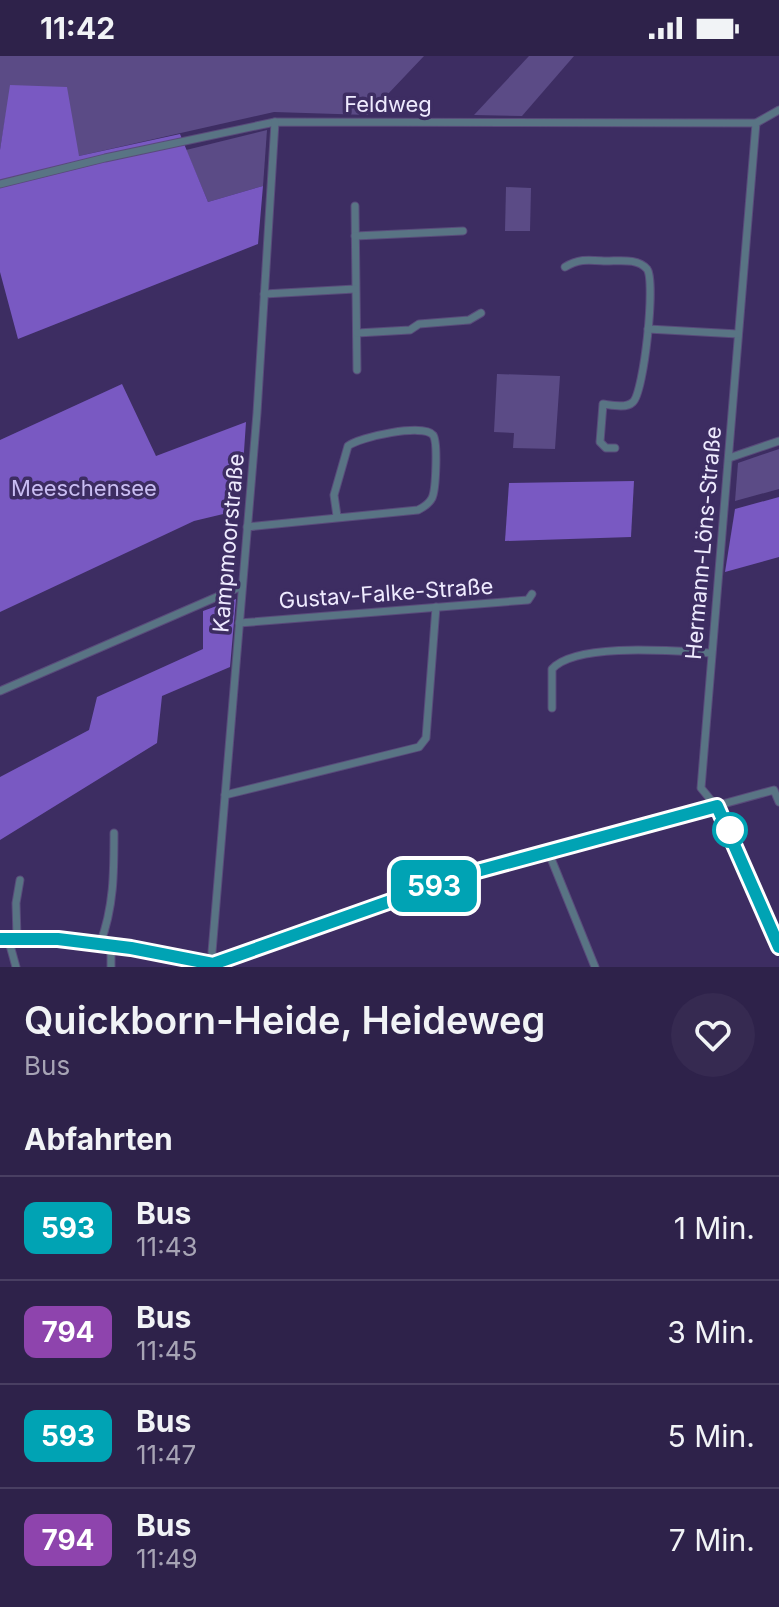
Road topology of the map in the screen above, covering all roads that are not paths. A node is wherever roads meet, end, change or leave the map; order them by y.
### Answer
1 (779, 110) edge
2 (275, 122) junction
3 (756, 123) junction
4 (0, 184) edge
5 (355, 206) dead end
6 (463, 231) dead end
7 (355, 236) junction
8 (565, 267) dead end
9 (355, 289) junction
10 (264, 294) junction
11 (481, 313) dead end
12 (648, 329) junction
13 (357, 333) junction
14 (738, 334) junction
15 (357, 370) dead end
16 (779, 441) edge
17 (615, 448) dead end
18 (729, 458) junction
19 (337, 516) junction
20 (247, 527) junction
21 (242, 586) junction
22 (532, 594) dead end
23 (436, 607) junction
24 (239, 623) junction
25 (711, 653) junction
26 (0, 691) edge
27 (552, 708) dead end
28 (225, 795) junction
29 (779, 802) edge
30 (717, 806) junction
31 (114, 833) dead end
32 (548, 851) junction
33 (20, 880) dead end
34 (17, 937) junction
35 (4, 938) edge
36 (100, 944) junction
37 (111, 945) junction
38 (779, 947) edge
39 (214, 965) edge
40 (16, 967) edge
41 (111, 967) edge
42 (595, 967) edge

1 - 3 street, Feldweg
2 - 3 street, Feldweg
2 - 4 street, Feldweg
2 - 10 street, Kampmoorstraße
3 - 14 street, Hermann-Löns-Straße
5 - 7 street
6 - 7 street
7 - 9 street
8 - 12 street
9 - 10 street
9 - 13 street
10 - 20 street, Kampmoorstraße
11 - 13 street
12 - 14 street
12 - 17 street
13 - 15 street
14 - 18 street, Hermann-Löns-Straße
16 - 18 street
18 - 25 street, Hermann-Löns-Straße
19 - 19 street
19 - 20 street
20 - 21 street, Kampmoorstraße
21 - 24 street, Kampmoorstraße
21 - 26 street
22 - 23 street, Gustav-Falke-Straße
23 - 24 street, Gustav-Falke-Straße
23 - 28 street
24 - 28 street, Kampmoorstraße
25 - 27 street
25 - 30 street, Hermann-Löns-Straße
28 - 39 street, Kampmoorstraße
29 - 30 street
30 - 32 street
30 - 38 street, Hermann-Löns-Straße
31 - 36 street
32 - 39 street
32 - 42 street
33 - 34 street
34 - 35 street
34 - 36 street
35 - 40 street
36 - 37 street
37 - 39 street
37 - 41 street

